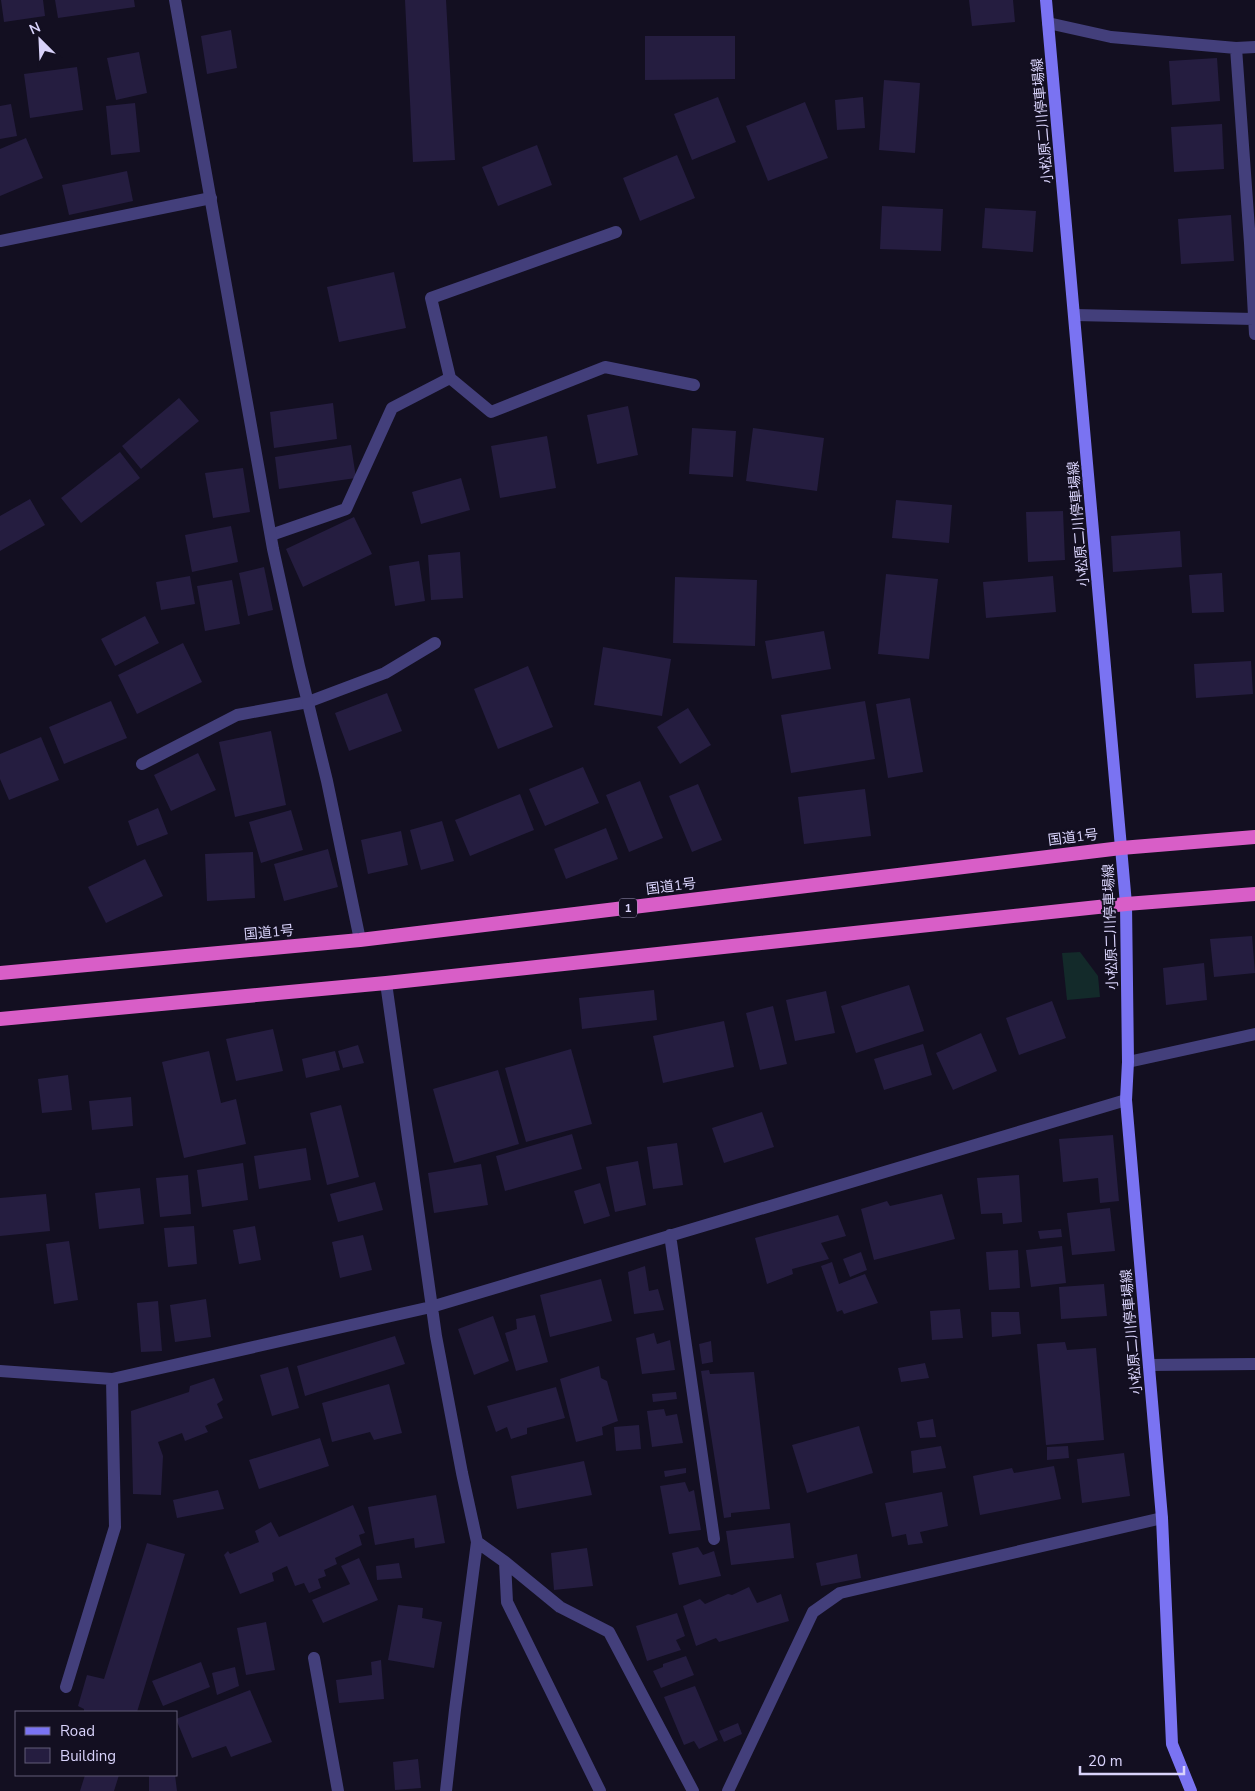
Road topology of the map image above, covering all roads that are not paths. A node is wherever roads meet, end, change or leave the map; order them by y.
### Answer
1 (175, 0) edge
2 (1046, 0) edge
3 (1048, 23) junction
4 (1255, 47) edge
5 (1236, 48) junction
6 (211, 198) junction
7 (616, 232) dead end
8 (0, 241) edge
9 (1253, 243) edge
10 (1075, 315) junction
11 (1254, 319) junction
12 (1255, 334) edge
13 (450, 378) junction
14 (694, 385) dead end
15 (271, 535) junction
16 (435, 643) dead end
17 (308, 702) junction
18 (142, 764) dead end
19 (1255, 837) edge
20 (1121, 848) junction
21 (1255, 894) edge
22 (1126, 904) junction
23 (360, 940) junction
24 (0, 973) edge
25 (386, 983) junction
26 (0, 1019) edge
27 (1255, 1034) edge
28 (1128, 1062) junction
29 (1126, 1100) junction
30 (670, 1236) junction
31 (431, 1307) junction
32 (1255, 1364) edge
33 (1149, 1365) junction
34 (0, 1371) edge
35 (112, 1379) junction
36 (1162, 1518) junction
37 (714, 1539) dead end
38 (478, 1542) junction
39 (505, 1562) junction
40 (314, 1658) dead end
41 (66, 1687) dead end
42 (338, 1791) edge
43 (446, 1791) edge
44 (600, 1791) edge
45 (693, 1791) edge
46 (728, 1791) edge
47 (1191, 1791) edge

1 - 6 street
2 - 3 main road, 小松原二川停車場線
3 - 5 street
3 - 10 main road, 小松原二川停車場線
4 - 5 street
5 - 9 street
6 - 8 street
6 - 15 street
7 - 13 street
9 - 11 street
10 - 11 street
10 - 20 main road, 小松原二川停車場線
11 - 12 street
13 - 14 street
13 - 15 street
15 - 17 street
16 - 17 street
17 - 18 street
17 - 23 street
19 - 20 highway, 国道1号 / 1
20 - 22 main road, 小松原二川停車場線
20 - 23 highway, 国道1号 / 1
21 - 22 highway
22 - 25 highway
22 - 28 main road, 小松原二川停車場線
23 - 24 highway, 国道1号 / 1
25 - 26 highway
25 - 31 street
27 - 28 street
28 - 29 main road, 小松原二川停車場線
29 - 30 street
29 - 33 main road, 小松原二川停車場線
30 - 31 street
30 - 37 street
31 - 35 street
31 - 38 street
32 - 33 street
33 - 36 main road, 小松原二川停車場線
34 - 35 street
35 - 41 street
36 - 46 street
36 - 47 main road, 小松原二川停車場線
38 - 39 street
38 - 43 street
39 - 44 street
39 - 45 street
40 - 42 street

